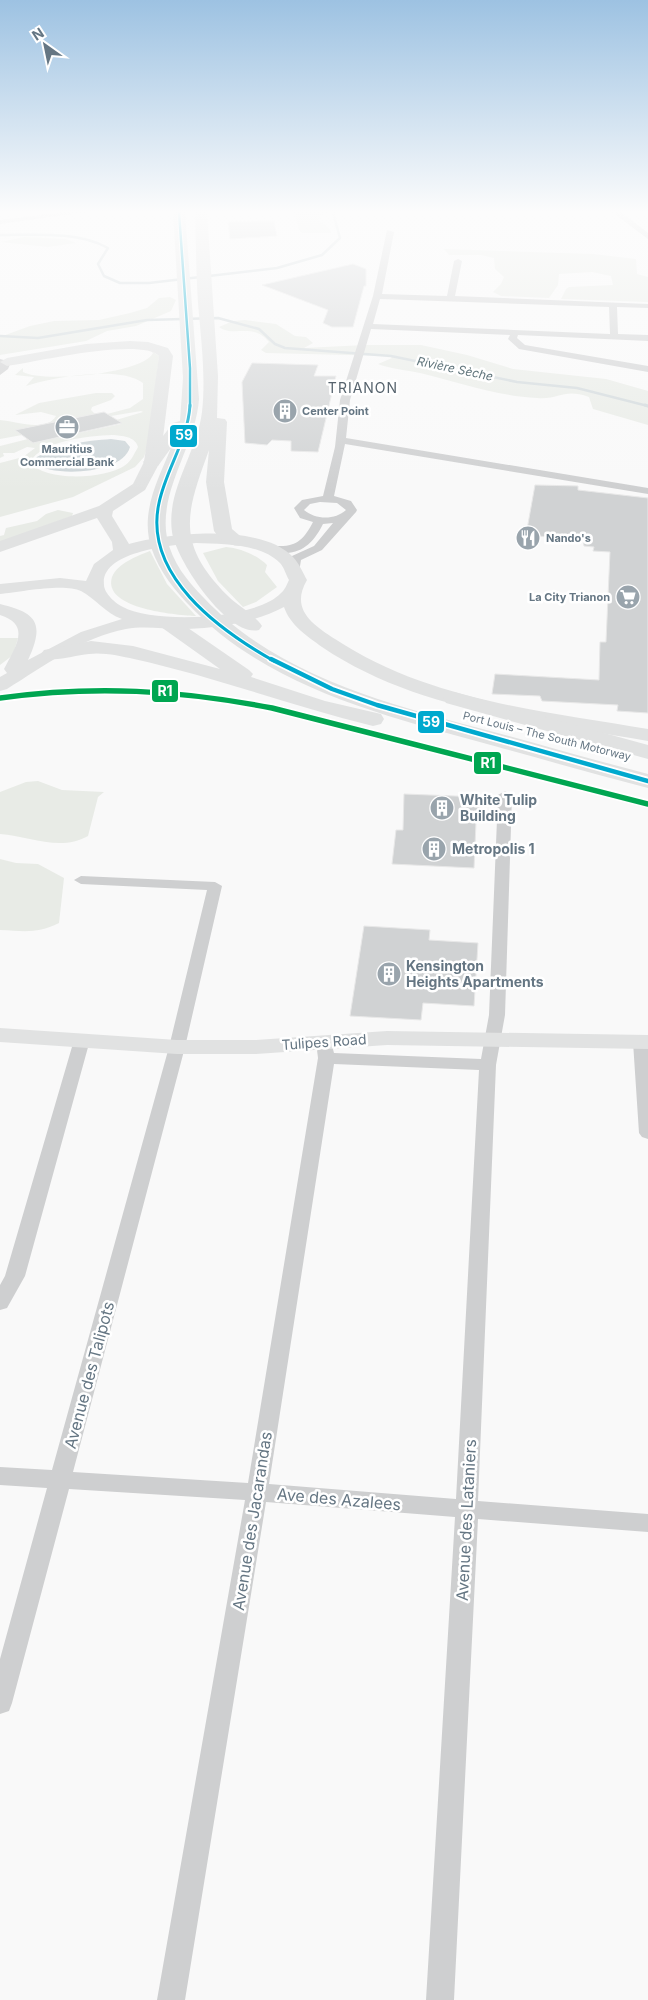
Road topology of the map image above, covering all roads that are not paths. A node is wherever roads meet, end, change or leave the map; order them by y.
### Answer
1 (186, 305) edge
2 (206, 305) edge
3 (374, 305) edge
4 (613, 305) edge
5 (625, 305) edge
6 (648, 306) edge
7 (366, 326) junction
8 (515, 332) junction
9 (614, 336) junction
10 (648, 338) edge
11 (2, 365) edge
12 (648, 369) edge
13 (210, 382) junction
14 (190, 410) junction
15 (340, 440) junction
16 (152, 462) junction
17 (648, 491) edge
18 (328, 499) junction
19 (106, 508) junction
20 (344, 517) junction
21 (320, 520) junction
22 (238, 541) junction
23 (0, 547) edge
24 (265, 548) junction
25 (122, 554) junction
26 (100, 568) junction
27 (295, 570) junction
28 (0, 584) edge
29 (0, 589) edge
30 (292, 592) junction
31 (102, 600) junction
32 (0, 609) edge
33 (227, 618) junction
34 (160, 622) junction
35 (51, 654) junction
36 (12, 672) edge
37 (0, 685) edge
38 (258, 685) junction
39 (454, 698) junction
40 (648, 735) edge
41 (648, 752) edge
42 (644, 773) edge
43 (505, 796) dead end
44 (81, 880) dead end
45 (0, 1035) edge
46 (492, 1039) junction
47 (82, 1040) junction
48 (645, 1042) edge
49 (177, 1047) junction
50 (325, 1050) junction
51 (488, 1065) junction
52 (648, 1133) edge
53 (0, 1304) edge
54 (0, 1476) edge
55 (60, 1480) junction
56 (257, 1492) junction
57 (468, 1509) junction
58 (648, 1523) edge
59 (0, 1703) edge
60 (171, 2000) edge
61 (440, 2000) edge

1 - 14 highway, Port Louis – The South Motorway
2 - 13 highway, Port Louis – The South Motorway
3 - 7 street
4 - 9 street
5 - 6 street
7 - 8 street
7 - 15 street
8 - 9 street
8 - 12 street
9 - 10 street
11 - 16 main road
13 - 22 highway
13 - 33 highway, Port Louis – The South Motorway
14 - 16 highway
14 - 33 highway, Port Louis – The South Motorway
15 - 17 street
15 - 18 street
16 - 19 main road
18 - 20 street
18 - 21 street
19 - 23 main road
19 - 25 main road
20 - 21 street
20 - 27 street
21 - 24 street
22 - 24 main road
22 - 25 main road
24 - 27 main road
25 - 26 main road
26 - 28 main road
26 - 31 main road
27 - 30 main road
29 - 31 main road
30 - 34 main road
30 - 39 main road
31 - 34 main road
31 - 36 main road
32 - 36 main road
33 - 42 highway, Port Louis – The South Motorway
34 - 35 main road
34 - 38 highway
35 - 36 main road
35 - 38 highway
36 - 37 main road
38 - 42 highway
39 - 40 main road
39 - 41 highway
43 - 46 street, Avenue des Lataniers
44 - 49 street, Avenue des Talipots
45 - 47 main road, Tulipes Road
46 - 48 main road, Tulipes Road
46 - 50 main road, Tulipes Road
46 - 51 street, Avenue des Lataniers
47 - 49 main road, Tulipes Road
47 - 53 street
48 - 52 street
49 - 50 main road, Tulipes Road
49 - 55 street, Avenue des Talipots
50 - 51 street
50 - 56 street, Avenue des Jacarandas
51 - 57 street, Avenue des Lataniers
54 - 55 street, Ave des Azalees
55 - 56 street, Ave des Azalees
55 - 59 street, Avenue des Talipots
56 - 57 street, Ave des Azalees
56 - 60 street, Avenue des Jacarandas
57 - 58 street, Ave des Azalees
57 - 61 street, Avenue des Lataniers

